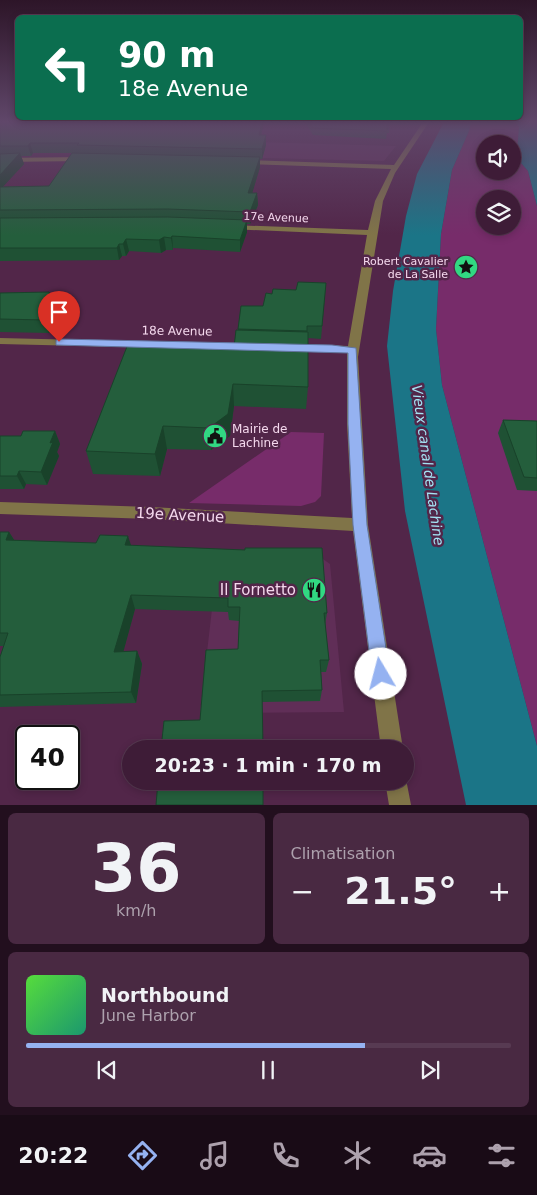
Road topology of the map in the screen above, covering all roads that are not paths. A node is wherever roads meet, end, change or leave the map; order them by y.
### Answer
1 (0, 160) edge
2 (42, 160) edge
3 (402, 160) edge
4 (232, 162) edge
5 (397, 167) junction
6 (221, 227) edge
7 (372, 233) junction
8 (0, 341) edge
9 (264, 347) edge
10 (283, 347) edge
11 (353, 350) junction
12 (0, 508) edge
13 (360, 525) junction
14 (391, 740) edge
15 (398, 790) edge
16 (400, 805) edge

1 - 2 street
3 - 5 street
4 - 5 street
5 - 7 street
6 - 7 street, 17e Avenue
7 - 11 street
8 - 9 street, 18e Avenue
10 - 11 street
11 - 13 street
12 - 13 street, 19e Avenue
13 - 14 street
15 - 16 street

